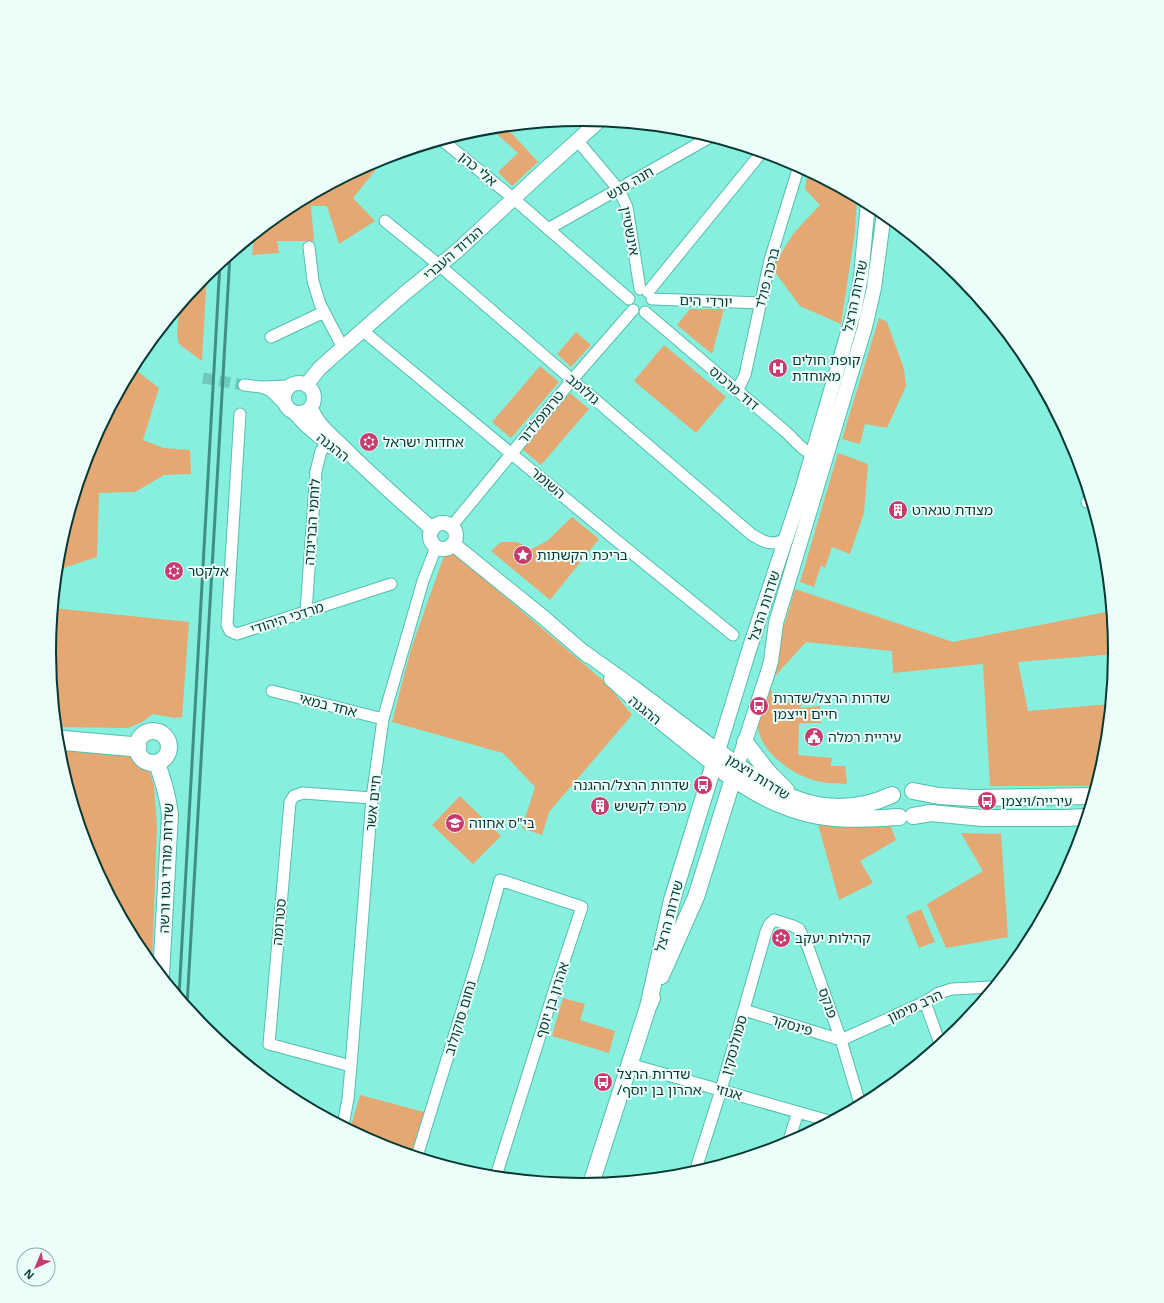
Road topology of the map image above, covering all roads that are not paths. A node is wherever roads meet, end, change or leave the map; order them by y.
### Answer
1 (593, 126) edge
2 (578, 140) junction
3 (705, 140) edge
4 (446, 143) edge
5 (759, 156) edge
6 (797, 172) edge
7 (618, 190) junction
8 (514, 199) junction
9 (867, 210) edge
10 (883, 220) edge
11 (385, 221) dead end
12 (548, 229) junction
13 (309, 247) dead end
14 (439, 265) junction
15 (646, 293) junction
16 (761, 303) junction
17 (631, 304) junction
18 (324, 312) junction
19 (644, 312) junction
20 (363, 331) junction
21 (271, 337) dead end
22 (343, 348) junction
23 (572, 380) junction
24 (244, 385) tunnel mouth
25 (306, 385) junction
26 (290, 386) junction
27 (261, 387) junction
28 (738, 390) junction
29 (311, 407) junction
30 (290, 409) junction
31 (240, 414) dead end
32 (331, 441) junction
33 (512, 453) junction
34 (812, 454) junction
35 (827, 456) junction
36 (451, 527) junction
37 (432, 529) junction
38 (786, 538) junction
39 (453, 544) junction
40 (436, 547) junction
41 (391, 584) dead end
42 (306, 612) junction
43 (734, 635) dead end
44 (272, 691) dead end
45 (383, 719) junction
46 (64, 741) edge
47 (745, 742) junction
48 (137, 747) junction
49 (716, 758) junction
50 (157, 763) junction
51 (735, 772) junction
52 (913, 791) junction
53 (892, 795) junction
54 (1088, 796) edge
55 (372, 798) junction
56 (799, 801) junction
57 (906, 817) junction
58 (1081, 817) edge
59 (500, 880) joint
60 (774, 920) joint
61 (161, 967) edge
62 (986, 987) edge
63 (925, 1002) junction
64 (648, 1007) junction
65 (744, 1010) junction
66 (938, 1038) edge
67 (841, 1040) junction
68 (629, 1064) junction
69 (351, 1066) junction
70 (721, 1090) junction
71 (858, 1099) edge
72 (798, 1112) junction
73 (822, 1119) edge
74 (344, 1120) edge
75 (791, 1133) edge
76 (418, 1152) edge
77 (697, 1164) edge
78 (498, 1170) edge
79 (593, 1177) edge

1 - 2 street, הגדוד העברי
2 - 7 street, אינשטיין
2 - 8 street, הגדוד העברי
3 - 7 street, חנה סנש
4 - 8 street, אלי כהן
5 - 15 street
6 - 16 street, ברכה פולד
7 - 12 street, חנה סנש
7 - 15 street, אינשטיין
8 - 12 street
8 - 14 street, הגדוד העברי
9 - 34 street, שדרות הרצל
10 - 35 street, שדרות הרצל
11 - 14 street, גולומב
12 - 17 street
13 - 18 street
14 - 20 street, הגדוד העברי
14 - 23 street, גולומב
15 - 16 street, יורדי הים
15 - 17 street
15 - 19 street
16 - 28 street, ברכה פולד
17 - 19 street
17 - 23 street, טרומפלדור
18 - 21 street
18 - 22 street
19 - 28 street, דוד מרכוס
20 - 22 street, הגדוד העברי
20 - 33 street, השומר
22 - 25 street, הגדוד העברי
23 - 33 street, טרומפלדור
23 - 38 street, גולומב
24 - 27 street
25 - 26 street
25 - 29 street
26 - 27 street
26 - 30 street
27 - 30 street
28 - 34 street, דוד מרכוס
29 - 30 street
29 - 32 street, ההגנה
30 - 32 street, ההגנה
31 - 42 street, מרדכי היהודי
32 - 37 street, ההגנה
32 - 42 street, לוחמי הבריגדה
33 - 36 street, טרומפלדור
33 - 43 street, השומר
34 - 35 street
34 - 38 street, שדרות הרצל
35 - 47 street, שדרות הרצל
36 - 37 street
36 - 39 street
37 - 40 street
38 - 49 street, שדרות הרצל
39 - 40 street
39 - 49 street, ההגנה
40 - 45 street, חיים אשר
41 - 42 street, מרדכי היהודי
44 - 45 street, אחד במאי
45 - 55 street, חיים אשר
46 - 48 highway
47 - 51 street, שדרות הרצל
47 - 56 main road
48 - 50 main road
48 - 50 main road
49 - 51 main road, שדרות ויצמן
49 - 64 main road, שדרות הרצל
50 - 61 main road, שדרות מורדי גטו ורשה
51 - 56 main road, שדרות ויצמן
51 - 57 main road, שדרות ויצמן
51 - 64 main road, שדרות הרצל
52 - 53 main road
52 - 54 main road
52 - 57 main road
53 - 56 main road, שדרות ויצמן
53 - 57 main road
55 - 69 street, חיים אשר
55 - 69 street, סטרומה
57 - 58 main road, שדרות ויצמן
59 - 76 street, נחום סוקולוב
59 - 78 street, אהרון בן יוסף
60 - 65 street, סמולנסקין
60 - 67 street, פנקס
62 - 63 street, הרב מימון
63 - 66 street
63 - 67 street, הרב מימון
64 - 68 main road, שדרות הרצל
65 - 67 street, פינסקר
65 - 70 street, סמולנסקין
67 - 71 street, פנקס
68 - 70 street, אגוזי
68 - 79 main road, שדרות הרצל
69 - 74 street, חיים אשר
70 - 72 street, אגוזי
70 - 77 street, סמולנסקין
72 - 73 street, אגוזי
72 - 75 street

